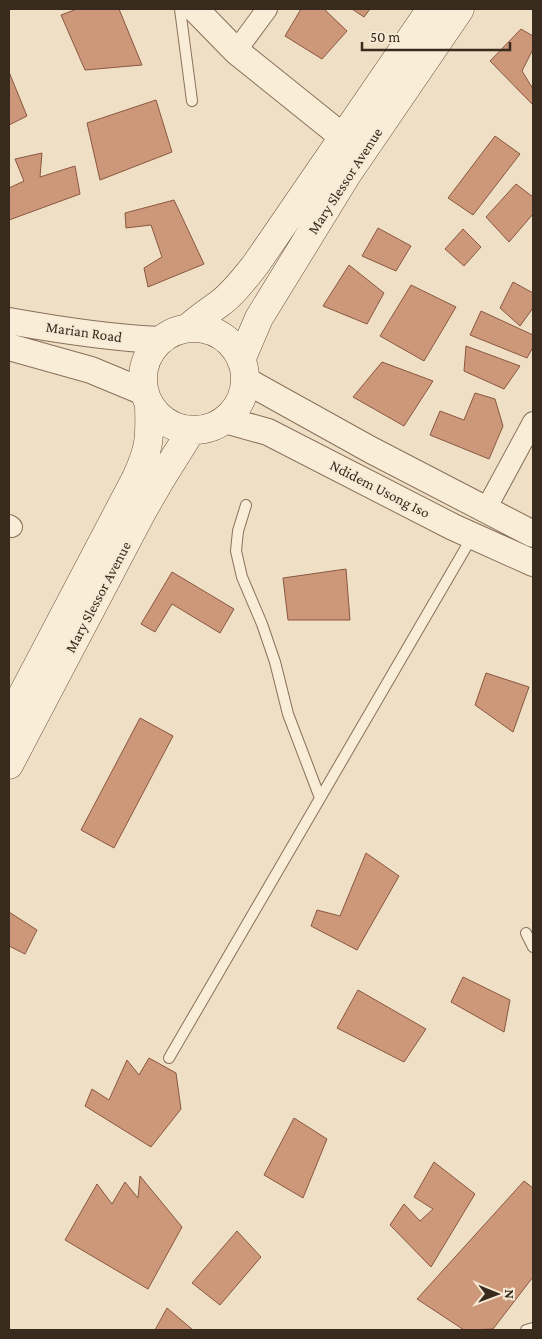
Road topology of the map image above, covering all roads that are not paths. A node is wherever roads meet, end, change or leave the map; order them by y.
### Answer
1 (180, 9) edge
2 (195, 9) edge
3 (267, 9) edge
4 (431, 9) edge
5 (460, 9) edge
6 (236, 51) junction
7 (192, 101) dead end
8 (343, 137) junction
9 (9, 320) edge
10 (188, 328) junction
11 (161, 340) junction
12 (9, 348) edge
13 (243, 370) junction
14 (146, 398) junction
15 (225, 420) junction
16 (533, 422) edge
17 (191, 431) junction
18 (246, 505) dead end
19 (486, 509) junction
20 (533, 534) edge
21 (473, 536) junction
22 (533, 563) edge
23 (9, 720) edge
24 (9, 765) edge
25 (320, 798) junction
26 (526, 932) dead end
27 (533, 947) edge
28 (169, 1058) dead end
29 (533, 1328) edge
30 (526, 1330) edge

1 - 7 lane
2 - 6 street
3 - 6 street
4 - 8 main road, Mary Slessor Avenue
5 - 13 main road, Mary Slessor Avenue
6 - 8 street
8 - 10 main road, Mary Slessor Avenue
9 - 11 street, Marian Road
10 - 11 main road
10 - 13 main road
11 - 14 main road
12 - 14 street
13 - 15 main road
13 - 19 street, Ndidem Usong Iso
14 - 17 main road
14 - 23 main road, Mary Slessor Avenue
15 - 17 main road
15 - 21 street, Ndidem Usong Iso
16 - 19 street
17 - 24 main road, Mary Slessor Avenue
18 - 25 lane
19 - 20 street, Ndidem Usong Iso
21 - 22 street, Ndidem Usong Iso
21 - 25 lane
25 - 28 lane
26 - 27 lane
29 - 30 lane

